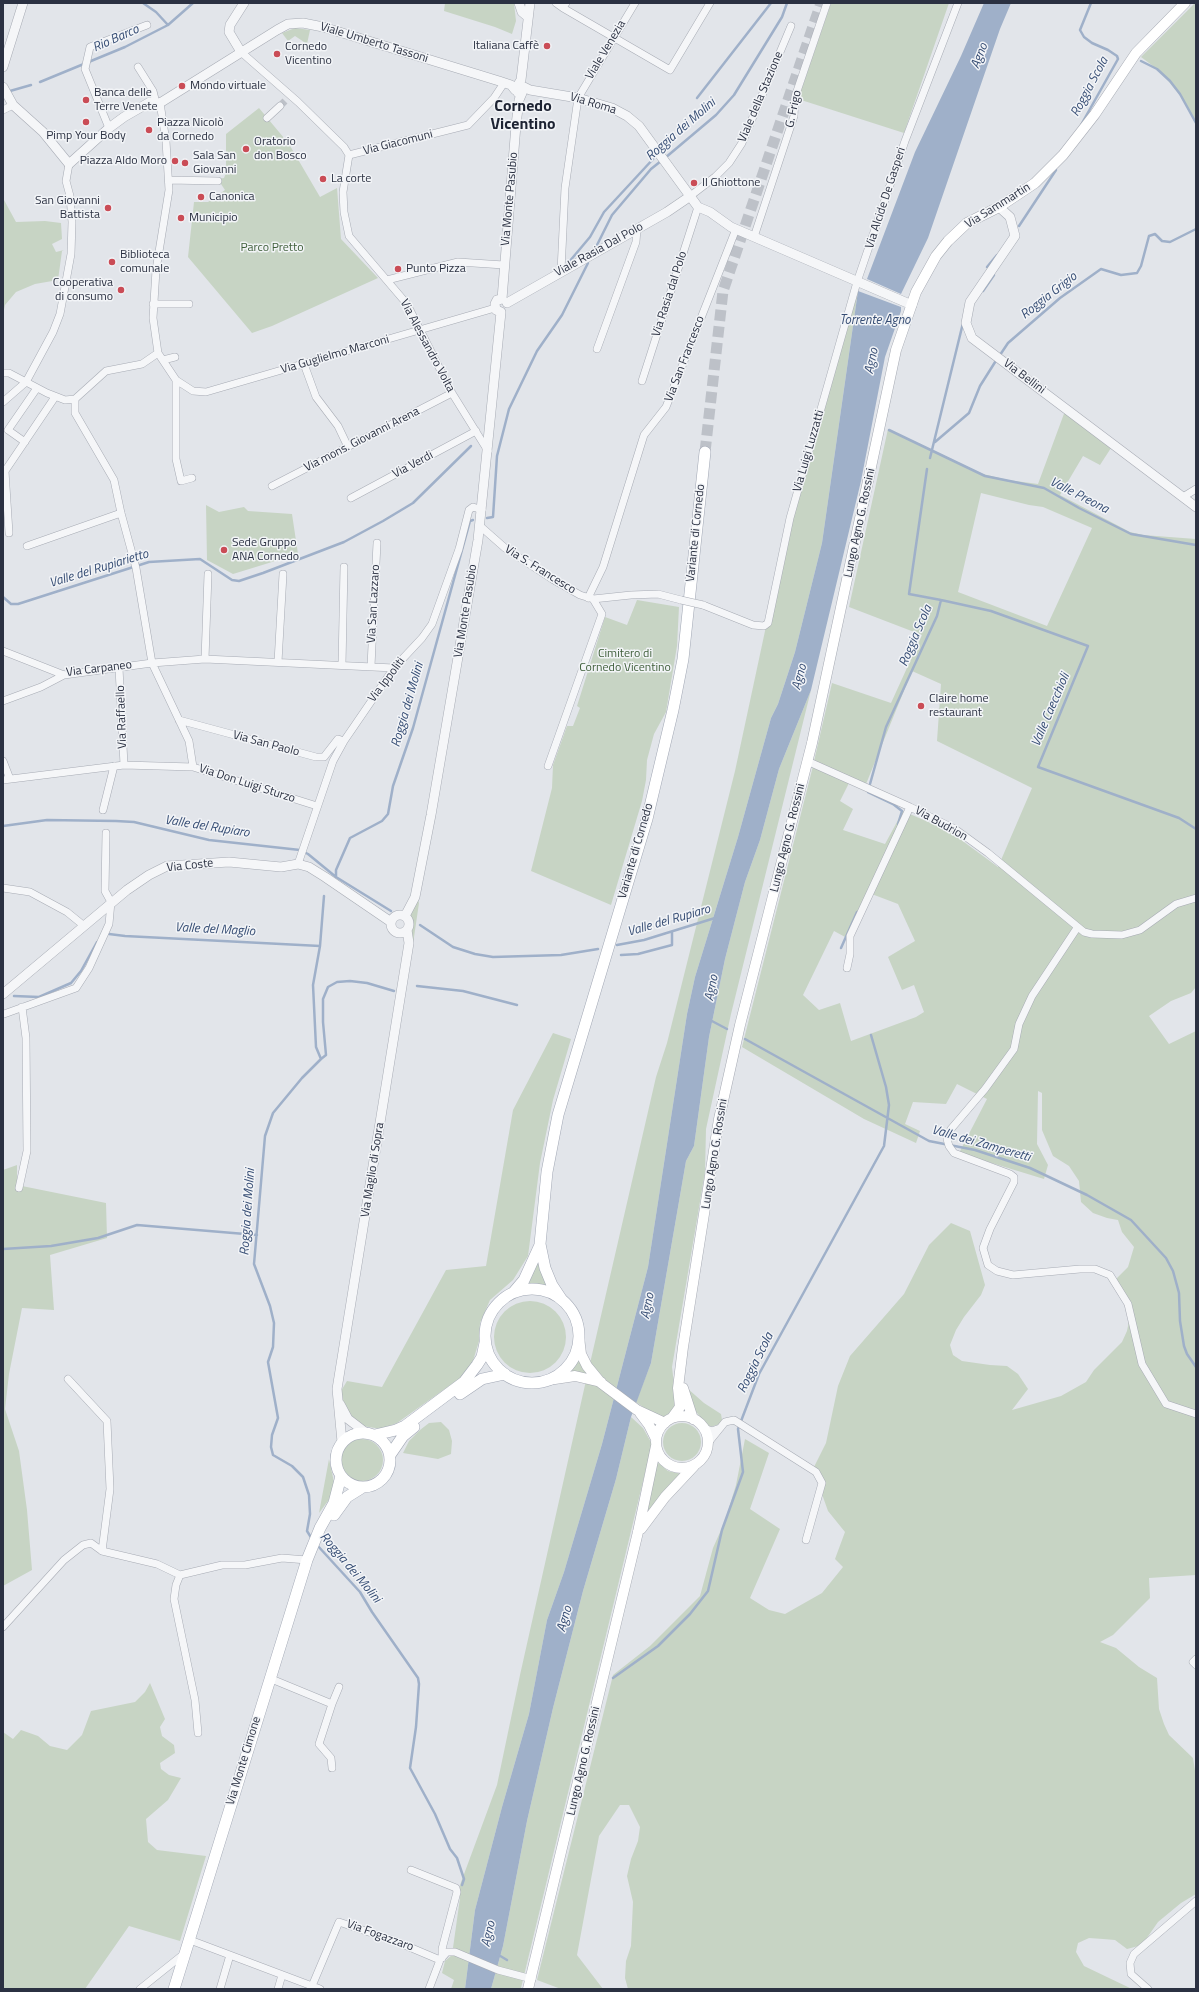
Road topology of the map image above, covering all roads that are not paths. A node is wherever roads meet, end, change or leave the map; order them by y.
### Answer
1 (23, 3) edge
2 (244, 3) edge
3 (519, 3) edge
4 (530, 3) edge
5 (556, 3) edge
6 (635, 3) edge
7 (710, 3) edge
8 (827, 3) edge
9 (958, 3) edge
10 (1185, 3) edge
11 (564, 5) edge
12 (528, 17) junction
13 (147, 25) dead end
14 (790, 26) dead end
15 (614, 37) junction
16 (240, 52) junction
17 (138, 66) dead end
18 (3, 67) edge
19 (3, 87) edge
20 (519, 88) junction
21 (578, 98) junction
22 (285, 101) junction
23 (158, 103) junction
24 (12, 105) junction
25 (3, 110) edge
26 (267, 118) dead end
27 (109, 128) junction
28 (349, 156) junction
29 (69, 164) junction
30 (169, 180) junction
31 (218, 181) dead end
32 (689, 197) junction
33 (698, 207) junction
34 (999, 207) junction
35 (638, 229) junction
36 (736, 229) junction
37 (751, 236) junction
38 (504, 265) junction
39 (561, 271) junction
40 (387, 280) junction
41 (857, 282) junction
42 (504, 301) junction
43 (907, 303) junction
44 (153, 304) junction
45 (189, 304) dead end
46 (498, 310) junction
47 (421, 330) junction
48 (597, 349) dead end
49 (158, 353) junction
50 (175, 357) dead end
51 (163, 360) junction
52 (304, 364) junction
53 (3, 373) edge
54 (176, 380) junction
55 (642, 381) dead end
56 (26, 382) junction
57 (37, 388) junction
58 (452, 394) junction
59 (55, 397) junction
60 (75, 399) junction
61 (3, 402) edge
62 (476, 431) junction
63 (25, 442) junction
64 (348, 447) junction
65 (488, 451) junction
66 (705, 452) tunnel mouth
67 (4, 472) edge
68 (192, 478) dead end
69 (272, 486) dead end
70 (1196, 489) edge
71 (1183, 497) junction
72 (351, 498) dead end
73 (1196, 507) edge
74 (482, 510) junction
75 (121, 513) junction
76 (480, 526) junction
77 (9, 533) dead end
78 (377, 543) dead end
79 (27, 546) dead end
80 (344, 567) dead end
81 (208, 574) dead end
82 (283, 574) dead end
83 (591, 598) junction
84 (3, 651) edge
85 (205, 659) junction
86 (152, 662) junction
87 (278, 662) junction
88 (342, 665) junction
89 (370, 666) junction
90 (119, 668) junction
91 (394, 668) junction
92 (64, 675) junction
93 (3, 700) edge
94 (179, 720) junction
95 (344, 741) junction
96 (3, 761) edge
97 (807, 762) junction
98 (124, 765) junction
99 (114, 766) junction
100 (548, 766) dead end
101 (193, 767) junction
102 (7, 780) edge
103 (317, 806) junction
104 (910, 807) junction
105 (103, 810) dead end
106 (106, 833) dead end
107 (298, 864) junction
108 (3, 888) edge
109 (1196, 898) edge
110 (112, 902) junction
111 (397, 917) junction
112 (83, 925) junction
113 (1077, 928) junction
114 (405, 931) junction
115 (847, 968) dead end
116 (3, 994) edge
117 (22, 1007) junction
118 (4, 1014) edge
119 (19, 1188) dead end
120 (540, 1244) junction
121 (513, 1293) junction
122 (562, 1300) junction
123 (579, 1337) junction
124 (485, 1342) junction
125 (505, 1374) junction
126 (680, 1375) junction
127 (68, 1379) dead end
128 (548, 1380) junction
129 (601, 1382) junction
130 (337, 1397) junction
131 (1196, 1414) edge
132 (693, 1419) junction
133 (668, 1420) junction
134 (650, 1421) junction
135 (704, 1428) junction
136 (720, 1428) junction
137 (370, 1434) junction
138 (342, 1442) junction
139 (656, 1442) junction
140 (708, 1443) junction
141 (390, 1455) junction
142 (694, 1465) junction
143 (341, 1476) junction
144 (363, 1488) junction
145 (638, 1532) junction
146 (318, 1535) junction
147 (806, 1540) dead end
148 (102, 1551) junction
149 (307, 1560) junction
150 (180, 1575) junction
151 (3, 1627) edge
152 (1196, 1659) edge
153 (1196, 1665) edge
154 (269, 1678) junction
155 (340, 1687) dead end
156 (332, 1704) junction
157 (198, 1733) dead end
158 (332, 1768) dead end
159 (411, 1870) dead end
160 (1196, 1902) edge
161 (190, 1940) junction
162 (186, 1952) junction
163 (230, 1955) junction
164 (441, 1959) junction
165 (282, 1975) junction
166 (532, 1979) junction
167 (310, 1987) edge
168 (140, 1989) edge
169 (174, 1989) edge
170 (220, 1989) edge
171 (278, 1989) edge
172 (320, 1989) edge
173 (429, 1989) edge
174 (528, 1989) edge
175 (1148, 1989) edge

1 - 18 street
2 - 16 street
3 - 12 street
4 - 12 street, Via Monte Pasubio
5 - 11 street
6 - 15 street, Viale Venezia
7 - 15 street
8 - 37 street, G. Frigo
9 - 41 street, Via Alcide De Gasperi
10 - 34 main road, Via Sammartin
11 - 15 street
12 - 20 street, Via Monte Pasubio
13 - 27 street
14 - 32 street, Viale della Stazione
15 - 21 street, Viale Venezia
16 - 20 street, Viale Umberto Tassoni
16 - 22 street, Via Giacomuni
16 - 23 street, Viale Umberto Tassoni
17 - 23 street
19 - 24 street
20 - 21 street, Via Roma
20 - 28 street, Via Giacomuni
20 - 38 street, Via Monte Pasubio
21 - 32 street, Via Roma
21 - 39 street
22 - 26 street
22 - 28 street, Via Giacomuni
23 - 27 street, Viale Umberto Tassoni
23 - 30 street
24 - 25 street
24 - 29 street
27 - 29 street, Viale Umberto Tassoni
28 - 40 street, Via Alessandro Volta
29 - 56 street
30 - 31 street
30 - 44 street
32 - 33 street, Via Roma
32 - 35 street, Viale Rasia Dal Polo
33 - 36 street, Via Roma
33 - 55 street, Via Rasia dal Polo
34 - 43 main road, Via Sammartin
34 - 71 street, Via Bellini
35 - 39 street, Viale Rasia Dal Polo
35 - 48 street
36 - 37 street, Via Roma
36 - 83 street, Via San Francesco
37 - 41 street
38 - 40 street
38 - 42 street, Via Monte Pasubio
39 - 42 street, Viale Rasia Dal Polo
40 - 47 street, Via Alessandro Volta
41 - 43 street
41 - 83 street, Via Luigi Luzzatti, bridge
42 - 46 street
43 - 97 main road, Lungo Agno G. Rossini
44 - 45 street
44 - 49 street
46 - 47 street, Via Guglielmo Marconi
46 - 65 street, Via Monte Pasubio
47 - 52 street, Via Guglielmo Marconi
47 - 58 street, Via Alessandro Volta
49 - 51 street, Via Guglielmo Marconi
49 - 60 street
50 - 51 street
51 - 54 street, Via Guglielmo Marconi
52 - 54 street, Via Guglielmo Marconi
52 - 64 street
53 - 56 street
54 - 68 street
56 - 57 street
56 - 61 street
57 - 59 street
57 - 63 street
58 - 62 street, Via Alessandro Volta
58 - 64 street, Via mons. Giovanni Arena
59 - 60 street
59 - 63 street
60 - 75 street, Via Don Luigi Sturzo
62 - 65 street, Via Alessandro Volta
62 - 72 street, Via Verdi
63 - 67 street
64 - 69 street, Via mons. Giovanni Arena
65 - 74 street, Via Monte Pasubio
66 - 120 main road, Variante di Cornedo
67 - 77 street
70 - 71 street
71 - 73 street, Via Bellini
74 - 76 street, Via Monte Pasubio
74 - 91 street, Via Ippoliti
75 - 79 street
75 - 86 street, Via Don Luigi Sturzo
76 - 83 street, Via S. Francesco
76 - 111 street, Via Monte Pasubio
78 - 89 street, Via San Lazzaro
80 - 88 street
81 - 85 street
82 - 87 street
83 - 100 street
84 - 92 street, Via Carpaneo
85 - 86 street
85 - 87 street
86 - 90 street, Via Carpaneo
86 - 94 street, Via Don Luigi Sturzo
87 - 88 street
88 - 89 street
89 - 91 street
90 - 92 street, Via Carpaneo
90 - 98 street, Via Raffaello
91 - 95 street, Via Ippoliti
92 - 93 street
94 - 95 street, Via San Paolo
94 - 101 street, Via Don Luigi Sturzo
95 - 103 street, Via Ippoliti
96 - 102 street
97 - 104 street, Via Budrion
97 - 126 main road, Lungo Agno G. Rossini
98 - 99 street
98 - 101 street
99 - 102 street
99 - 105 street
101 - 103 street, Via Don Luigi Sturzo
103 - 107 street, Via Ippoliti
104 - 113 street, Via Budrion
104 - 115 street
106 - 110 street
107 - 110 street, Via Coste
107 - 111 street, Via Coste
108 - 112 street
109 - 113 street
110 - 112 street, Via Coste
110 - 117 street
111 - 114 street
111 - 114 street
112 - 116 street, Via Coste
113 - 131 street
114 - 130 street, Via Maglio di Sopra
117 - 118 street
117 - 119 street
120 - 121 main road
120 - 122 main road
121 - 122 main road
121 - 124 main road
122 - 123 main road
123 - 128 main road
123 - 129 main road
124 - 125 main road
124 - 137 main road
125 - 128 main road
125 - 141 main road
126 - 132 main road, Lungo Agno G. Rossini
126 - 133 main road, Lungo Agno G. Rossini
127 - 148 street
128 - 129 main road
129 - 134 main road
130 - 137 street
130 - 138 street
132 - 133 main road
132 - 135 main road
133 - 134 main road
133 - 139 main road, Lungo Agno G. Rossini
134 - 139 main road
135 - 136 street
135 - 140 main road
136 - 140 street
136 - 147 street
137 - 138 main road
137 - 141 main road
138 - 143 main road
139 - 142 main road
139 - 145 main road, Lungo Agno G. Rossini
140 - 142 main road, Lungo Agno G. Rossini
141 - 144 main road
142 - 145 main road, Lungo Agno G. Rossini
143 - 144 main road
143 - 146 main road, Via Monte Cimone
144 - 146 main road, Via Monte Cimone
145 - 166 main road, Lungo Agno G. Rossini
146 - 149 main road, Via Monte Cimone
148 - 150 street
148 - 151 street
149 - 150 street
149 - 154 main road, Via Monte Cimone
150 - 157 street
152 - 153 street
154 - 156 street
154 - 161 main road, Via Monte Cimone
155 - 156 street
156 - 158 street
159 - 164 street
160 - 175 street
161 - 162 main road, Via Monte Cimone
161 - 163 street
162 - 168 street
162 - 169 main road, Via Monte Cimone
163 - 165 street
163 - 170 street
164 - 166 street
164 - 167 street, Via Fogazzaro
164 - 173 street
165 - 167 street
165 - 171 street
166 - 174 main road, Lungo Agno G. Rossini
167 - 172 street

